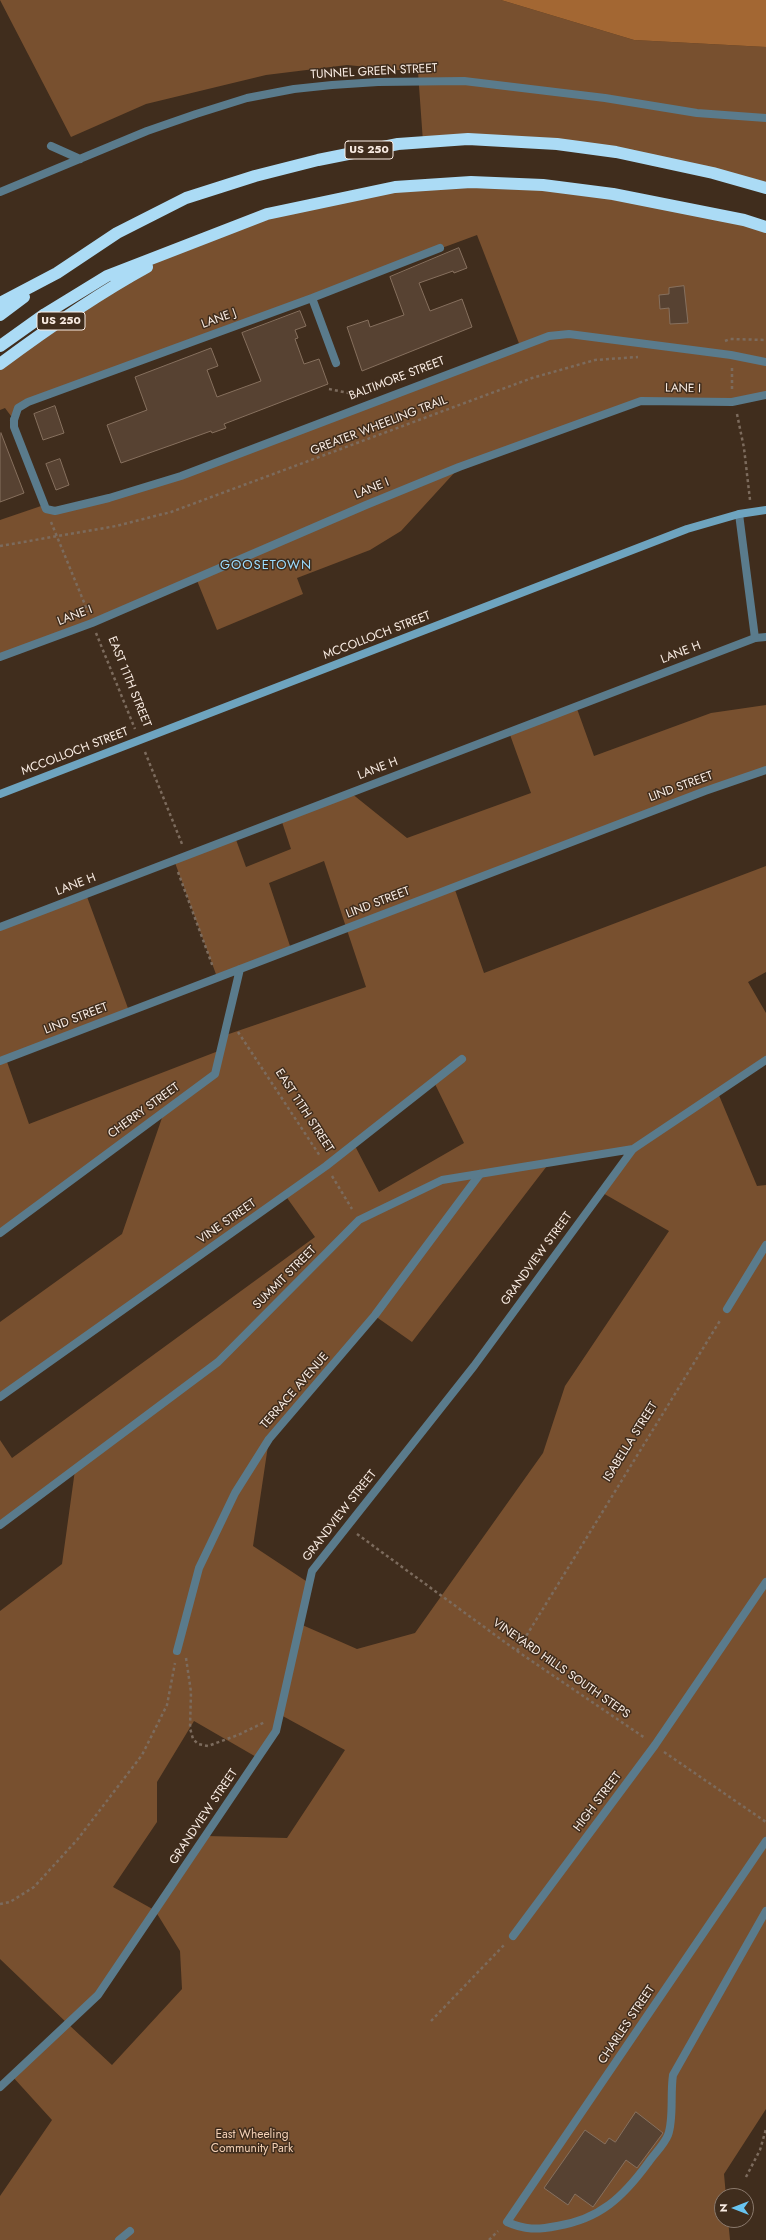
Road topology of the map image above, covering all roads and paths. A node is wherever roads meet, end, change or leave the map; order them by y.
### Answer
1 (766, 118) edge
2 (51, 146) dead end
3 (80, 159) junction
4 (766, 188) edge
5 (0, 192) edge
6 (766, 228) edge
7 (196, 241) junction
8 (440, 248) dead end
9 (57, 272) junction
10 (312, 298) junction
11 (0, 303) edge
12 (0, 315) edge
13 (730, 339) junction
14 (766, 340) edge
15 (723, 341) dead end
16 (0, 346) edge
17 (731, 355) junction
18 (642, 357) dead end
19 (766, 362) edge
20 (336, 363) dead end
21 (0, 364) edge
22 (329, 389) dead end
23 (358, 395) dead end
24 (766, 395) edge
25 (734, 402) junction
26 (46, 509) joint
27 (766, 510) edge
28 (752, 512) junction
29 (739, 514) junction
30 (50, 518) dead end
31 (58, 538) junction
32 (0, 546) edge
33 (92, 623) junction
34 (766, 637) edge
35 (755, 638) junction
36 (0, 656) edge
37 (140, 740) junction
38 (766, 770) edge
39 (0, 794) edge
40 (186, 855) junction
41 (174, 860) junction
42 (0, 927) edge
43 (240, 969) junction
44 (217, 977) junction
45 (227, 1015) junction
46 (462, 1059) dead end
47 (766, 1060) edge
48 (0, 1061) edge
49 (633, 1149) junction
50 (326, 1166) junction
51 (480, 1174) junction
52 (359, 1220) junction
53 (0, 1232) edge
54 (766, 1245) edge
55 (727, 1309) joint
56 (0, 1397) edge
57 (0, 1526) edge
58 (347, 1527) junction
59 (766, 1582) edge
60 (180, 1638) junction
61 (177, 1651) joint
62 (517, 1651) junction
63 (279, 1714) junction
64 (655, 1745) junction
65 (766, 1822) edge
66 (766, 1841) edge
67 (0, 1904) edge
68 (766, 1912) edge
69 (513, 1936) joint
70 (432, 2021) dead end
71 (0, 2087) edge
72 (766, 2128) edge
73 (765, 2137) edge
74 (746, 2177) dead end
75 (130, 2231) dead end
76 (119, 2240) edge

1 - 3 street, TUNNEL GREEN STREET
2 - 3 street
3 - 5 street, TUNNEL GREEN STREET
4 - 9 highway, US 250
6 - 7 highway, US 250
7 - 16 highway
7 - 21 highway, US 250
8 - 10 street, LANE J
9 - 11 highway, US 250
9 - 12 highway
10 - 20 street
10 - 26 street, LANE J
13 - 14 path
13 - 15 path
13 - 17 path
17 - 19 street, BALTIMORE STREET
17 - 25 path
17 - 26 street, BALTIMORE STREET
18 - 31 path, GREATER WHEELING TRAIL
22 - 23 path
24 - 25 street, LANE I
25 - 28 path
25 - 33 street, LANE I
27 - 28 street, MCCOLLOCH STREET
28 - 29 street, MCCOLLOCH STREET
29 - 35 street
29 - 37 street, MCCOLLOCH STREET
30 - 31 path, EAST 11TH STREET
31 - 32 path, GREATER WHEELING TRAIL
31 - 33 path, EAST 11TH STREET
33 - 36 street, LANE I
33 - 37 path, EAST 11TH STREET
34 - 35 street, LANE H
35 - 40 street, LANE H
37 - 39 street, MCCOLLOCH STREET
37 - 40 path, EAST 11TH STREET
38 - 43 street, LIND STREET
40 - 41 street, LANE H
41 - 42 street, LANE H
41 - 44 path
43 - 44 street, LIND STREET
43 - 45 street, CHERRY STREET
44 - 48 street, LIND STREET
45 - 50 path, EAST 11TH STREET
45 - 53 street, CHERRY STREET
46 - 50 street, VINE STREET
47 - 49 street, GRANDVIEW STREET
49 - 51 street, SUMMIT STREET
49 - 58 street, GRANDVIEW STREET
50 - 52 path, EAST 11TH STREET
50 - 56 street, VINE STREET
51 - 52 street, SUMMIT STREET
51 - 60 street, TERRACE AVENUE
52 - 57 street, SUMMIT STREET
54 - 55 street
55 - 62 path, ISABELLA STREET
58 - 62 path, VINEYARD HILLS SOUTH STEPS
58 - 63 street, GRANDVIEW STREET
59 - 64 street, HIGH STREET
60 - 61 street, TERRACE AVENUE
60 - 63 path
61 - 67 path
62 - 64 path, VINEYARD HILLS SOUTH STEPS
63 - 71 street, GRANDVIEW STREET
64 - 65 path, VINEYARD HILLS SOUTH STEPS
64 - 69 street, HIGH STREET
66 - 68 street, CHARLES STREET
69 - 70 path
72 - 73 path
73 - 74 path
75 - 76 street

